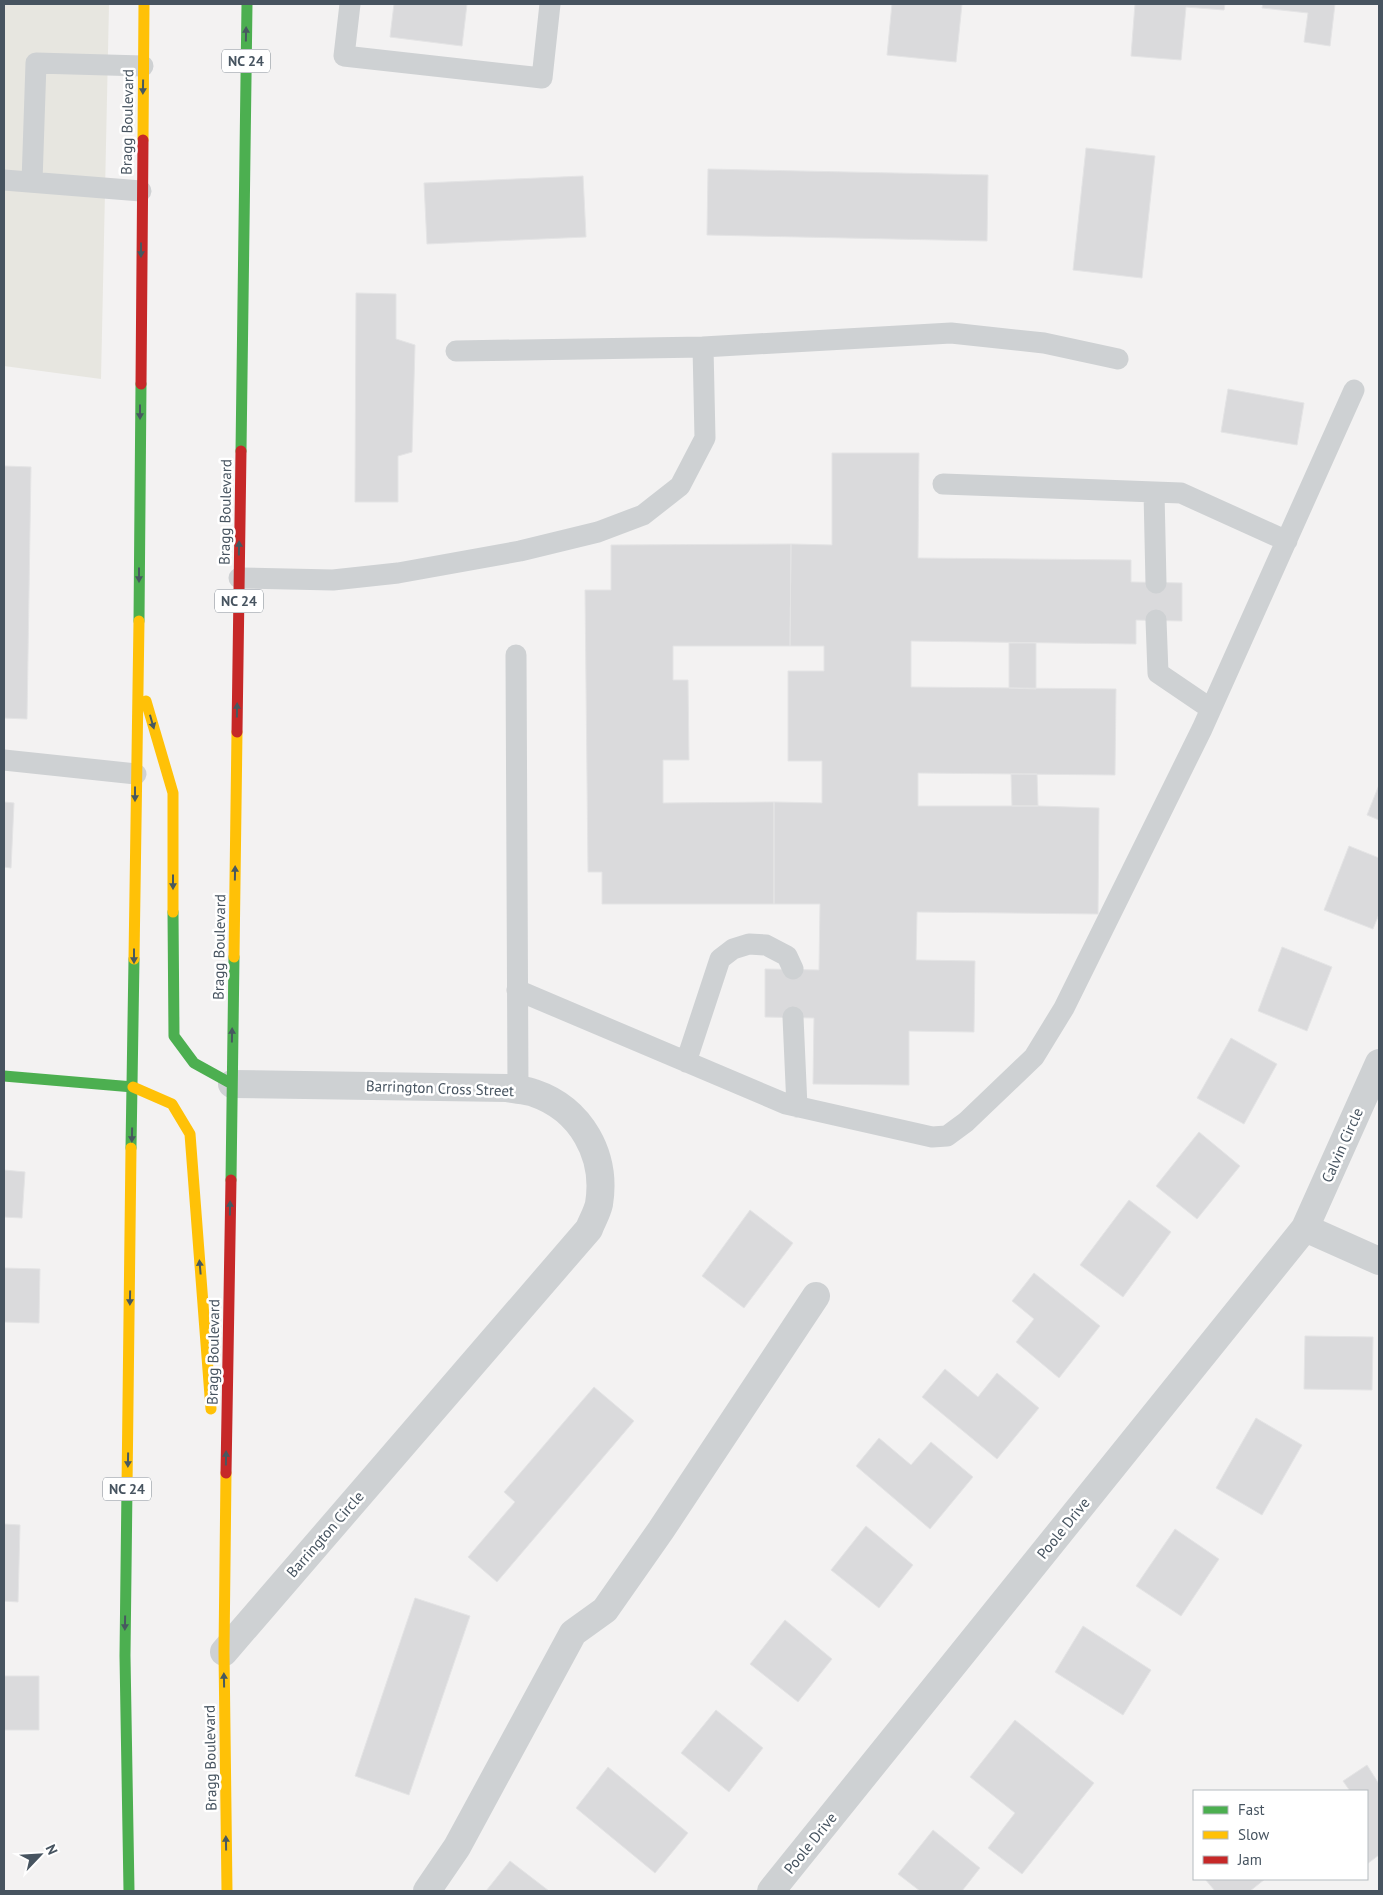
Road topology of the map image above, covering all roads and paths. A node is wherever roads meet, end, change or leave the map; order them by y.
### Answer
1 (144, 4) edge
2 (247, 4) edge
3 (350, 4) edge
4 (550, 4) edge
5 (143, 66) junction
6 (4, 180) edge
7 (32, 182) junction
8 (141, 191) junction
9 (703, 347) junction
10 (456, 351) dead end
11 (1118, 359) dead end
12 (1354, 390) dead end
13 (943, 484) dead end
14 (1154, 492) junction
15 (1287, 541) junction
16 (239, 578) junction
17 (1156, 583) dead end
18 (1156, 620) dead end
19 (516, 655) dead end
20 (139, 675) junction
21 (1211, 709) junction
22 (4, 760) edge
23 (136, 774) junction
24 (793, 969) dead end
25 (518, 990) junction
26 (794, 1017) dead end
27 (686, 1062) junction
28 (1379, 1063) edge
29 (4, 1076) edge
30 (232, 1084) junction
31 (133, 1087) junction
32 (518, 1090) junction
33 (797, 1107) junction
34 (1305, 1228) junction
35 (1379, 1261) edge
36 (816, 1296) dead end
37 (427, 1415) joint
38 (212, 1419) dead end
39 (215, 1449) dead end
40 (225, 1577) junction
41 (224, 1652) junction
42 (129, 1891) edge
43 (227, 1891) edge
44 (427, 1891) edge
45 (771, 1891) edge

1 - 5 main road, Bragg Boulevard / NC 24
16 -> 2 main road, Bragg Boulevard / NC 24
3 - 4 lane
5 - 7 lane
5 -> 8 main road, Bragg Boulevard / NC 24
6 - 7 lane
7 - 8 lane
8 -> 20 main road, Bragg Boulevard / NC 24
9 - 10 lane
9 - 11 lane
9 - 16 lane
12 - 15 lane
13 - 14 lane
14 - 15 lane
14 - 17 lane
15 - 21 lane
30 -> 16 main road, Bragg Boulevard / NC 24
18 - 21 lane
19 - 25 lane
20 - 23 main road, Bragg Boulevard / NC 24
20 -> 30 main road
21 - 33 lane
22 - 23 lane
23 -> 31 main road, Bragg Boulevard / NC 24
24 - 27 lane
25 - 27 lane
25 - 32 lane
26 - 33 lane
27 - 33 lane
28 - 34 street, Calvin Circle
29 - 31 main road
30 - 32 street, Barrington Cross Street
40 -> 30 main road, Bragg Boulevard / NC 24
38 -> 31 main road
31 -> 42 main road, Bragg Boulevard / NC 24
32 - 37 street, Barrington Cross Street
34 - 35 street
34 - 45 street, Poole Drive
36 - 44 street
37 - 41 street, Barrington Circle
39 - 40 main road
40 - 41 main road, Bragg Boulevard / NC 24
43 -> 41 main road, Bragg Boulevard / NC 24

